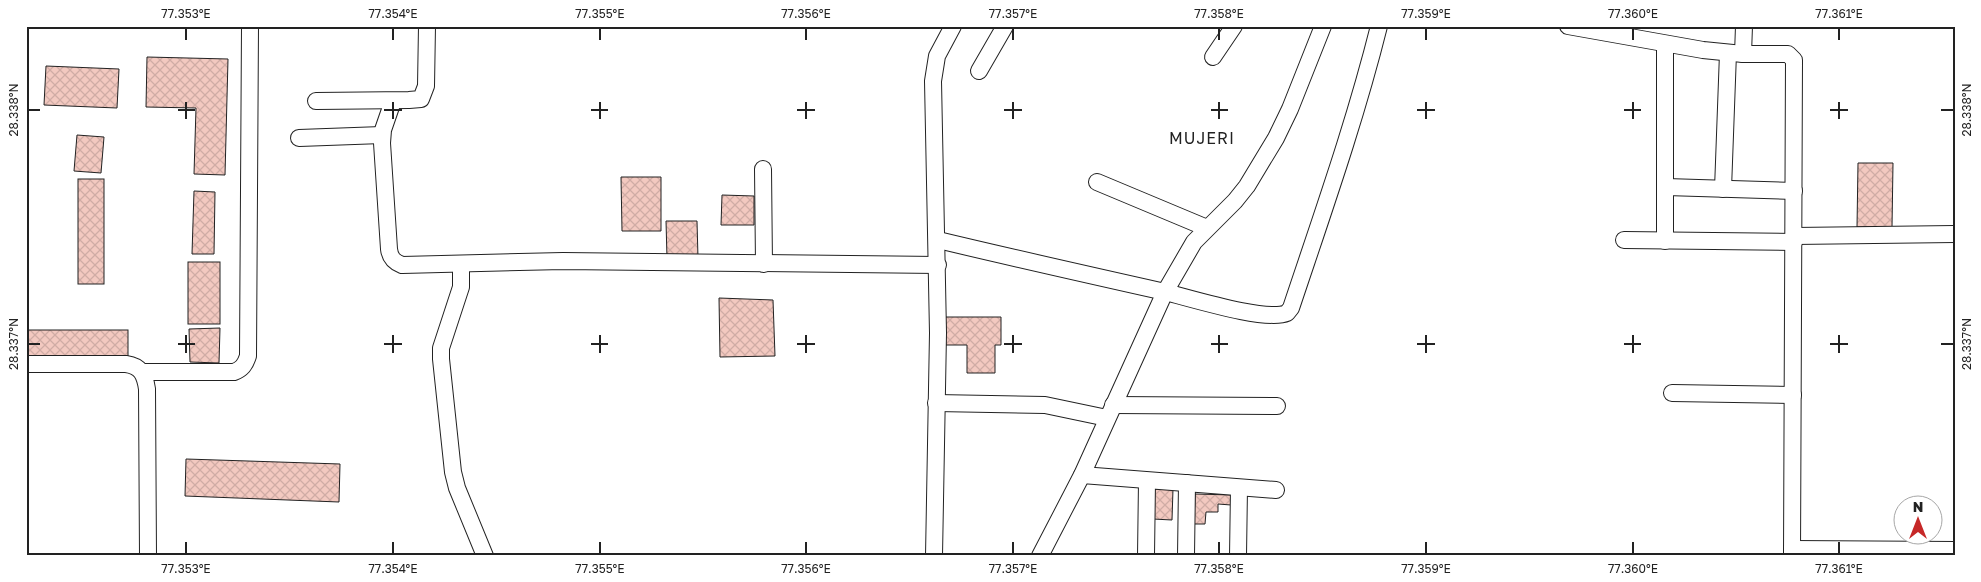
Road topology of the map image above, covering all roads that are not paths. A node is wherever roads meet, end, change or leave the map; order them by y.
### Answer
1 (250, 26) edge
2 (426, 26) edge
3 (953, 26) edge
4 (1004, 26) edge
5 (1234, 26) edge
6 (1323, 26) edge
7 (1379, 26) edge
8 (1568, 26) edge
9 (1744, 26) edge
10 (1665, 44) junction
11 (1735, 54) junction
12 (1213, 57) dead end
13 (979, 71) dead end
14 (316, 101) dead end
15 (394, 101) junction
16 (382, 136) junction
17 (299, 138) dead end
18 (764, 169) dead end
19 (1098, 182) dead end
20 (1666, 187) junction
21 (1723, 189) junction
22 (1794, 191) junction
23 (1207, 228) junction
24 (1955, 234) edge
25 (1794, 239) junction
26 (938, 240) junction
27 (1624, 240) dead end
28 (1665, 241) junction
29 (461, 264) junction
30 (764, 264) junction
31 (938, 265) junction
32 (1166, 292) junction
33 (26, 364) edge
34 (142, 372) junction
35 (1672, 393) dead end
36 (1793, 395) junction
37 (936, 403) junction
38 (1277, 406) dead end
39 (1110, 412) junction
40 (1082, 475) junction
41 (1147, 481) junction
42 (1186, 483) junction
43 (1239, 488) junction
44 (1276, 490) dead end
45 (1955, 550) edge
46 (1792, 552) edge
47 (148, 556) edge
48 (484, 556) edge
49 (934, 556) edge
50 (1040, 556) edge
51 (1146, 556) edge
52 (1186, 556) edge
53 (1238, 556) edge

1 - 34 street
2 - 15 street
3 - 26 street
4 - 13 street
5 - 12 street
6 - 23 street
7 - 32 street
8 - 10 street
9 - 11 street
10 - 11 street
10 - 20 street
11 - 21 street
11 - 22 street
14 - 15 street
15 - 16 street
16 - 17 street
16 - 29 street
18 - 30 street
19 - 23 street
20 - 21 street
20 - 28 street
21 - 22 street
22 - 25 street
23 - 32 street
24 - 25 street
25 - 28 street
25 - 36 street
26 - 31 street
26 - 32 street
27 - 28 street
29 - 30 street
29 - 48 street
30 - 31 street
31 - 37 street
32 - 39 street
33 - 34 street
34 - 47 street
35 - 36 street
36 - 46 street
37 - 39 street
37 - 49 street
38 - 39 street
39 - 40 street
40 - 41 street
40 - 50 street
41 - 42 street
41 - 51 street
42 - 43 street
42 - 52 street
43 - 44 street
43 - 53 street
45 - 46 street

